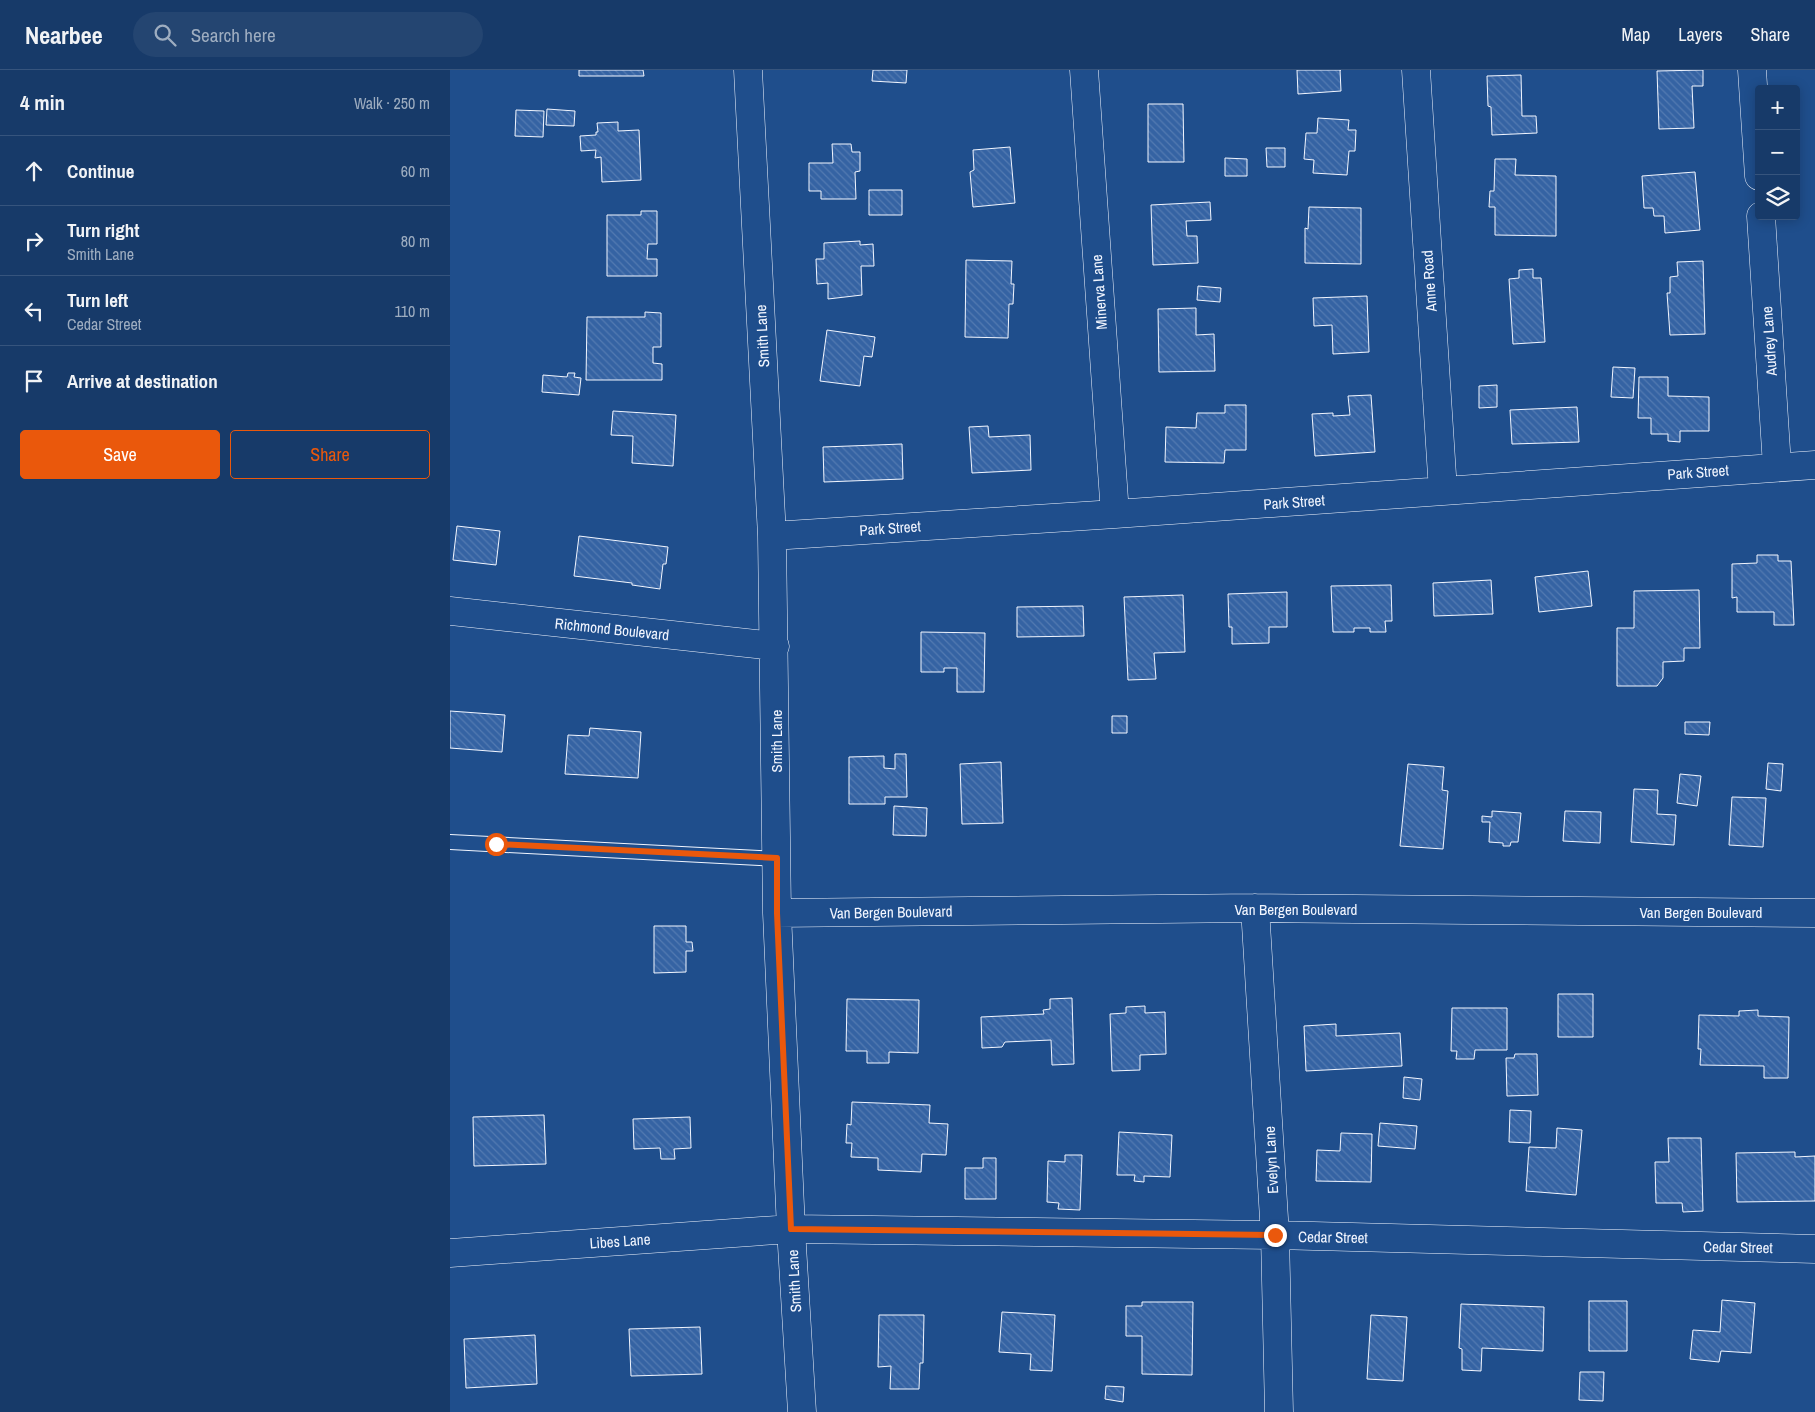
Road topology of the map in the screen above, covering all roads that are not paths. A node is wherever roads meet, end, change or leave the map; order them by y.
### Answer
1 (748, 70) edge
2 (1084, 70) edge
3 (1416, 70) edge
4 (1752, 70) edge
5 (1759, 175) edge
6 (1761, 220) edge
7 (1815, 465) edge
8 (1777, 466) junction
9 (1443, 492) junction
10 (1114, 514) junction
11 (772, 536) junction
12 (450, 611) edge
13 (775, 646) junction
14 (450, 842) edge
15 (777, 858) junction
16 (1255, 908) junction
17 (777, 913) junction
18 (1815, 913) edge
19 (791, 1229) junction
20 (1275, 1235) junction
21 (1815, 1248) edge
22 (450, 1253) edge
23 (802, 1412) edge
24 (1280, 1412) edge

1 - 11 street, Smith Lane
2 - 10 street, Minerva Lane
3 - 9 street, Anne Road
4 - 5 street
6 - 8 street, Audrey Lane
7 - 8 street, Park Street
8 - 9 street, Park Street
9 - 10 street, Park Street
10 - 11 street, Park Street
11 - 13 street, Smith Lane
12 - 13 street, Richmond Boulevard
13 - 15 street, Smith Lane
14 - 15 lane
15 - 17 street, Smith Lane
16 - 17 street, Van Bergen Boulevard
16 - 18 street, Van Bergen Boulevard
16 - 20 street, Evelyn Lane
17 - 19 street, Smith Lane
19 - 20 street, Cedar Street
19 - 22 street, Libes Lane
19 - 23 street, Smith Lane
20 - 21 street, Cedar Street
20 - 24 street, Evelyn Lane

